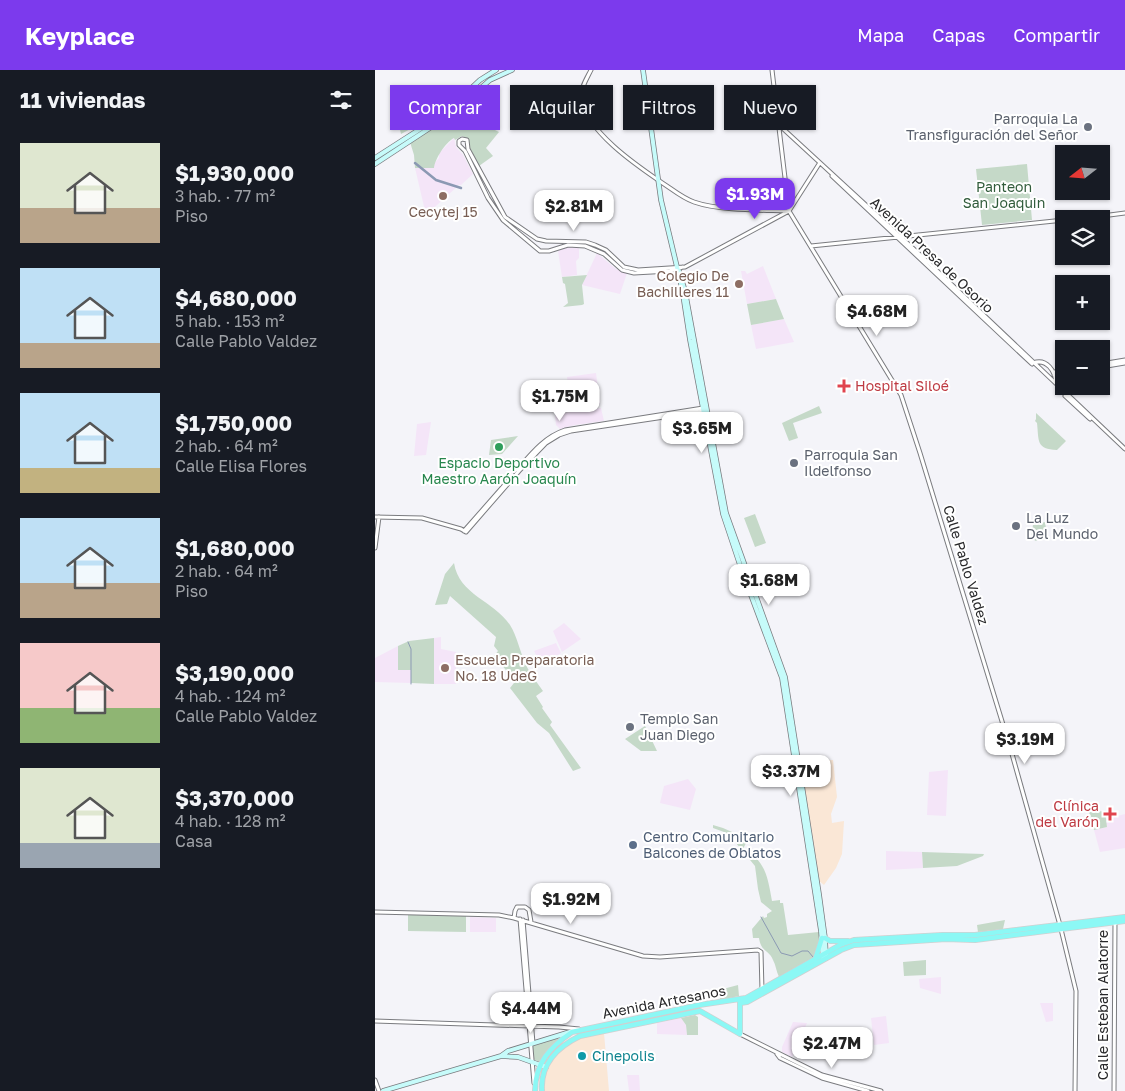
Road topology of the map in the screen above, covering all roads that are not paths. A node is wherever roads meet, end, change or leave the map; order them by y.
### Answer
1 (496, 70) edge
2 (512, 70) edge
3 (591, 70) edge
4 (643, 70) edge
5 (772, 70) edge
6 (774, 85) edge
7 (780, 130) edge
8 (784, 130) edge
9 (375, 158) edge
10 (818, 163) junction
11 (375, 164) edge
12 (658, 180) junction
13 (493, 202) junction
14 (789, 211) junction
15 (1125, 213) edge
16 (1110, 215) edge
17 (1055, 221) edge
18 (899, 238) junction
19 (810, 246) junction
20 (679, 268) junction
21 (1125, 361) edge
22 (1033, 364) junction
23 (1110, 364) edge
24 (1054, 374) joint
25 (1055, 385) joint
26 (1066, 395) edge
27 (705, 409) junction
28 (1125, 450) edge
29 (377, 517) edge
30 (375, 548) edge
31 (375, 912) edge
32 (1125, 917) edge
33 (514, 918) junction
34 (521, 920) junction
35 (1114, 920) junction
36 (1125, 921) edge
37 (531, 922) junction
38 (1061, 927) junction
39 (824, 938) junction
40 (849, 942) junction
41 (824, 956) junction
42 (815, 960) junction
43 (761, 990) junction
44 (740, 1001) junction
45 (658, 1014) junction
46 (375, 1021) edge
47 (640, 1023) junction
48 (608, 1024) junction
49 (531, 1026) junction
50 (570, 1030) junction
51 (604, 1030) junction
52 (740, 1034) junction
53 (532, 1044) junction
54 (564, 1045) junction
55 (777, 1054) junction
56 (501, 1056) junction
57 (532, 1062) junction
58 (543, 1066) junction
59 (375, 1080) edge
60 (535, 1090) edge
61 (379, 1091) edge
62 (383, 1091) edge
63 (542, 1091) edge
64 (868, 1091) edge
65 (881, 1091) edge
66 (1075, 1091) edge
67 (1114, 1091) edge

1 - 9 main road
2 - 11 main road
3 - 12 street
4 - 12 main road
5 - 6 street, Calle Pablo Valdez
7 - 14 street, Calle Pablo Valdez
8 - 10 street, Avenida Presa de Osorio
10 - 14 street
10 - 18 street, Avenida Presa de Osorio
12 - 14 street
12 - 20 main road
13 - 13 street
13 - 20 street
13 - 20 street
14 - 19 street, Calle Pablo Valdez
14 - 20 street
15 - 16 street
17 - 18 street
18 - 19 street
18 - 22 street, Avenida Presa de Osorio
19 - 38 street, Calle Pablo Valdez
20 - 27 main road
21 - 23 street
22 - 24 street, Avenida Presa de Osorio
22 - 25 street, Avenida Presa de Osorio
24 - 25 street
26 - 28 street, Avenida Presa de Osorio
27 - 29 street
27 - 39 main road
29 - 30 street
31 - 33 street
32 - 35 main road
33 - 34 street
33 - 37 street
34 - 37 street
34 - 49 street
35 - 36 main road
35 - 38 main road
35 - 67 street, Calle Esteban Alatorre
37 - 43 street
38 - 40 main road
38 - 41 main road
38 - 66 street, Calle Pablo Valdez
39 - 40 main road
39 - 41 main road
39 - 42 main road
40 - 41 main road
41 - 42 main road, Avenida Artesanos
41 - 44 main road
42 - 43 main road, Avenida Artesanos
43 - 44 main road, Avenida Artesanos
44 - 45 main road, Avenida Artesanos
44 - 52 main road
45 - 47 main road
45 - 48 main road, Avenida Artesanos
46 - 49 street
47 - 51 main road, Avenida Artesanos
47 - 52 main road, Avenida Artesanos
48 - 50 main road, Avenida Artesanos
48 - 51 main road
49 - 50 street
49 - 53 street
50 - 53 main road, Avenida Artesanos
50 - 54 main road
50 - 58 main road
51 - 54 main road, Avenida Artesanos
52 - 55 street
53 - 56 main road, Avenida Artesanos
53 - 57 street
54 - 58 main road, Avenida Artesanos
55 - 64 street
55 - 65 street
56 - 57 main road, Avenida Artesanos
56 - 62 main road, Avenida Artesanos
57 - 58 main road, Avenida Artesanos
57 - 60 street
58 - 60 main road
58 - 63 main road
59 - 61 street

